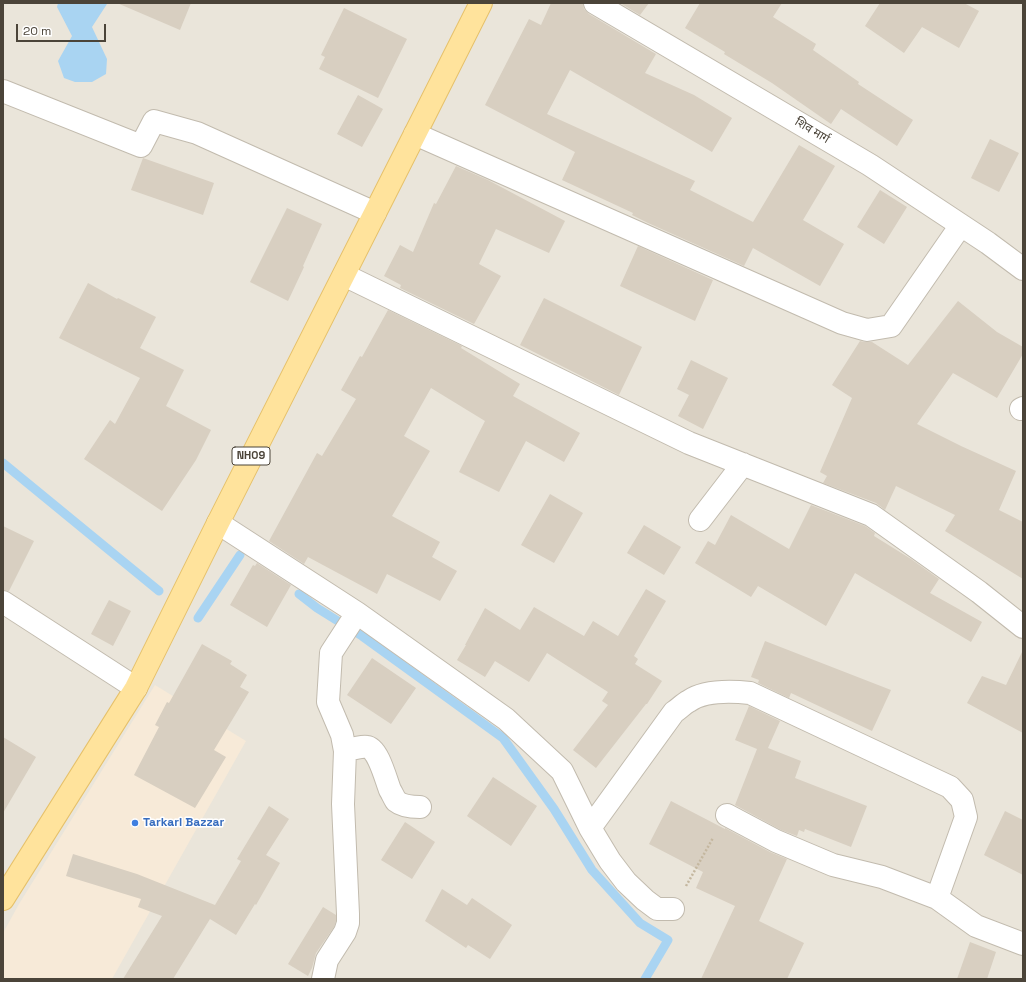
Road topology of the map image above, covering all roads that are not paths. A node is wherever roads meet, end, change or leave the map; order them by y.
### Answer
1 (481, 3) edge
2 (595, 3) edge
3 (3, 92) edge
4 (415, 134) junction
5 (375, 213) junction
6 (961, 225) junction
7 (1023, 270) edge
8 (344, 275) junction
9 (743, 464) junction
10 (700, 520) dead end
11 (218, 523) junction
12 (3, 602) edge
13 (356, 614) junction
14 (1023, 627) edge
15 (136, 688) junction
16 (345, 751) junction
17 (420, 807) dead end
18 (727, 815) road end
19 (590, 828) junction
20 (937, 898) junction
21 (3, 899) edge
22 (673, 909) road end
23 (1023, 944) edge
24 (323, 979) edge

1 - 4 main road, NH09
2 - 6 street, शिव मार्ग
3 - 5 street
4 - 5 main road, NH09
4 - 6 street
5 - 8 main road, NH09
6 - 7 street, शिव मार्ग
8 - 9 street
8 - 11 main road, NH09
9 - 10 street
9 - 14 street
11 - 13 street
11 - 15 main road, NH09
12 - 15 street
13 - 16 street
13 - 19 street
15 - 21 main road, NH09
16 - 17 street
16 - 24 street
18 - 20 street
19 - 20 street
19 - 22 street
20 - 23 street

